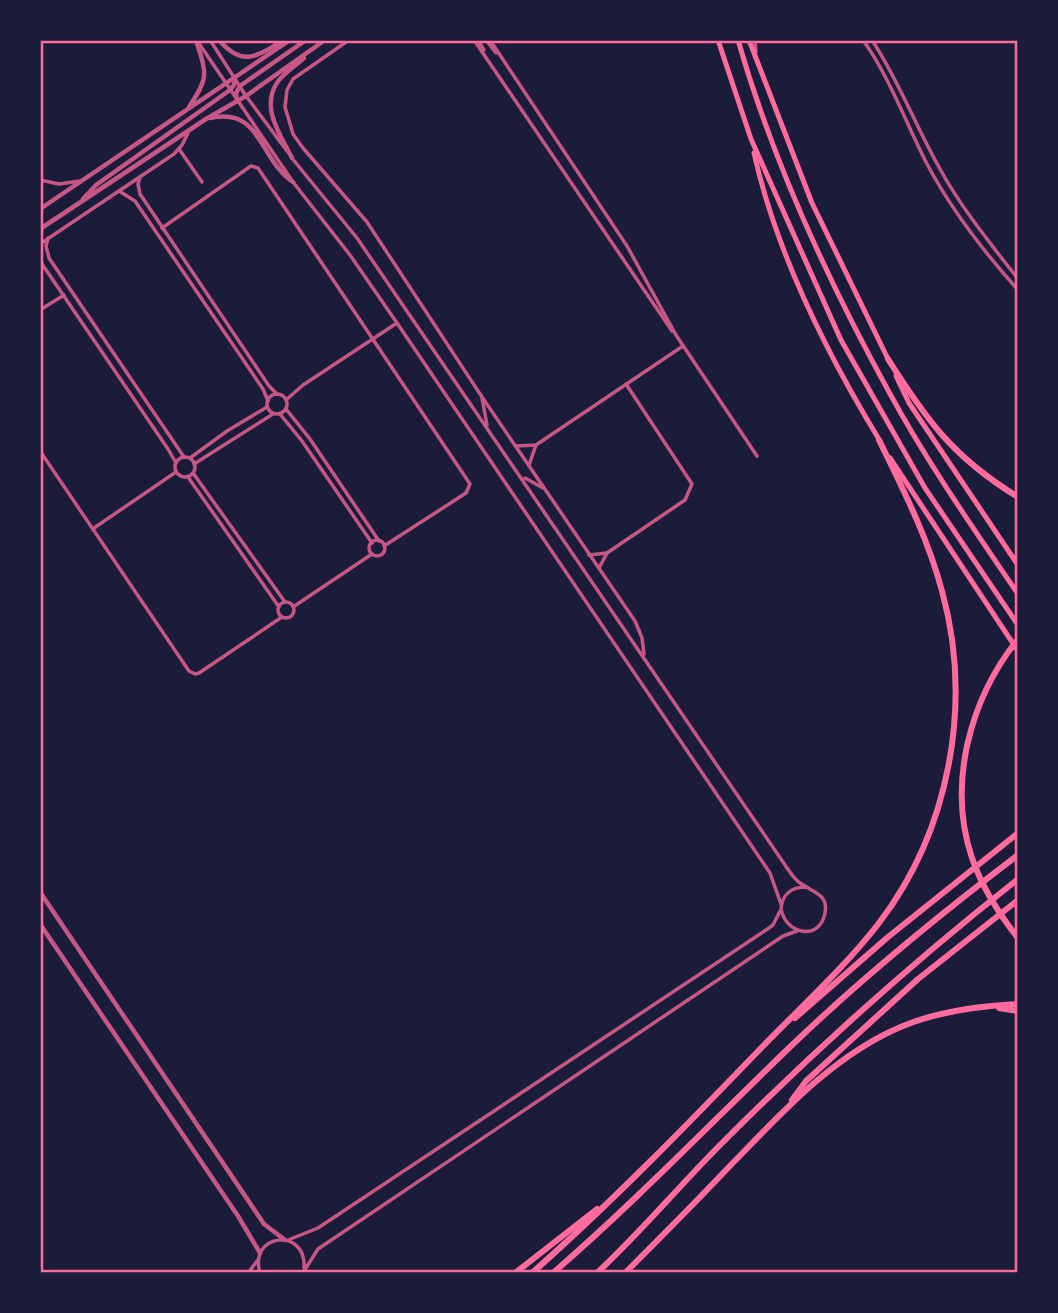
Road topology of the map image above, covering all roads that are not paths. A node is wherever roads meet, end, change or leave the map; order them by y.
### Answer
1 (197, 40) edge
2 (210, 40) edge
3 (219, 40) edge
4 (284, 40) edge
5 (290, 40) edge
6 (306, 40) edge
7 (325, 40) edge
8 (349, 40) edge
9 (476, 40) edge
10 (488, 40) edge
11 (718, 40) edge
12 (738, 40) edge
13 (748, 40) edge
14 (755, 40) edge
15 (863, 40) edge
16 (872, 40) edge
17 (318, 45) junction
18 (756, 58) junction
19 (235, 78) junction
20 (226, 84) junction
21 (240, 86) junction
22 (230, 90) junction
23 (246, 96) junction
24 (237, 100) junction
25 (188, 108) junction
26 (206, 119) junction
27 (188, 131) junction
28 (751, 139) junction
29 (179, 149) junction
30 (292, 158) junction
31 (140, 177) junction
32 (40, 180) edge
33 (80, 181) junction
34 (202, 182) dead end
35 (293, 182) junction
36 (119, 191) junction
37 (142, 197) junction
38 (135, 201) junction
39 (80, 203) junction
40 (40, 209) edge
41 (162, 228) junction
42 (40, 229) edge
43 (48, 238) junction
44 (40, 244) edge
45 (51, 260) junction
46 (41, 263) edge
47 (1018, 279) edge
48 (1018, 290) edge
49 (64, 295) junction
50 (40, 310) edge
51 (397, 323) junction
52 (676, 335) junction
53 (372, 340) junction
54 (683, 346) junction
55 (888, 359) junction
56 (626, 384) junction
57 (277, 394) junction
58 (482, 397) junction
59 (286, 400) junction
60 (268, 401) junction
61 (267, 407) junction
62 (286, 409) junction
63 (273, 414) junction
64 (280, 414) junction
65 (488, 427) junction
66 (879, 440) junction
67 (536, 445) junction
68 (516, 446) junction
69 (40, 451) edge
70 (757, 456) dead end
71 (184, 457) junction
72 (190, 458) junction
73 (176, 463) junction
74 (194, 464) junction
75 (529, 465) junction
76 (176, 472) junction
77 (193, 473) junction
78 (188, 477) junction
79 (522, 477) junction
80 (544, 489) junction
81 (1018, 495) edge
82 (93, 528) junction
83 (379, 541) junction
84 (372, 543) junction
85 (384, 546) junction
86 (607, 553) junction
87 (372, 554) junction
88 (589, 555) junction
89 (1018, 565) edge
90 (599, 568) junction
91 (1018, 594) edge
92 (285, 602) junction
93 (278, 607) junction
94 (293, 607) junction
95 (282, 617) junction
96 (1018, 625) edge
97 (1018, 639) edge
98 (1018, 651) edge
99 (644, 656) junction
100 (1018, 833) edge
101 (1018, 855) edge
102 (1018, 879) edge
103 (806, 887) junction
104 (40, 892) edge
105 (1018, 900) edge
106 (781, 907) junction
107 (40, 924) edge
108 (797, 931) junction
109 (1018, 937) edge
110 (1018, 1004) edge
111 (986, 1006) junction
112 (1018, 1011) edge
113 (760, 1050) junction
114 (782, 1112) junction
115 (612, 1198) junction
116 (286, 1240) junction
117 (259, 1256) junction
118 (303, 1272) edge
119 (248, 1273) edge
120 (260, 1273) edge
121 (515, 1273) edge
122 (532, 1273) edge
123 (553, 1273) edge
124 (597, 1273) edge
125 (625, 1273) edge

1 - 20 street
1 - 25 street
2 - 19 street
3 - 4 street
5 - 19 street
6 - 21 street
7 - 17 street
8 - 58 street
9 - 52 street
10 - 52 street
11 - 28 highway
12 - 91 highway
13 - 18 highway
14 - 18 street
15 - 48 street
16 - 47 street
17 - 23 street
17 - 30 street
18 - 55 highway
19 - 20 street
19 - 21 street
19 - 22 street
20 - 22 street
20 - 25 street
21 - 23 street
21 - 24 street
22 - 24 street
22 - 39 street
23 - 24 street
23 - 30 street
24 - 26 street
24 - 35 street
25 - 33 street
26 - 27 street
26 - 35 street
27 - 29 street
27 - 39 street
28 - 66 highway
28 - 96 highway
29 - 31 street
29 - 34 street
30 - 65 street
31 - 36 street
31 - 37 street
32 - 33 street
33 - 40 street
35 - 51 street
36 - 38 street
36 - 43 street
37 - 38 street
37 - 41 street
38 - 60 street
39 - 42 street
41 - 53 street
41 - 57 street
43 - 44 street
43 - 45 street
45 - 46 street
45 - 71 street
46 - 49 street
49 - 50 street
49 - 73 street
51 - 53 street
51 - 106 street
52 - 54 street
53 - 59 street
53 - 85 street
54 - 56 street
54 - 70 street
55 - 81 highway
55 - 89 highway
56 - 67 street
56 - 86 street
57 - 59 street
57 - 60 street
58 - 65 street
58 - 68 street
59 - 62 street
60 - 61 street
61 - 63 street
61 - 72 street
62 - 64 street
62 - 83 street
63 - 64 street
63 - 74 street
64 - 84 street
65 - 79 street
66 - 98 highway
66 - 113 highway
67 - 68 street
67 - 75 street
68 - 75 street
69 - 82 street
71 - 72 street
71 - 73 street
72 - 74 street
73 - 76 street
74 - 77 street
75 - 80 street
76 - 78 street
76 - 82 street
77 - 78 street
77 - 92 street
78 - 93 street
79 - 80 street
79 - 99 street
80 - 88 street
82 - 95 street
83 - 84 street
83 - 85 street
84 - 87 street
85 - 87 street
86 - 88 street
86 - 90 street
87 - 94 street
88 - 90 street
90 - 99 street
92 - 93 street
92 - 94 street
93 - 95 street
94 - 95 street
97 - 109 highway
99 - 103 street
100 - 113 highway
101 - 123 highway
102 - 124 highway
103 - 106 street
103 - 108 street
104 - 116 street
105 - 114 highway
106 - 108 street
106 - 116 street
107 - 117 street
108 - 118 street
110 - 111 highway
111 - 112 highway
111 - 114 highway
113 - 115 highway
114 - 125 highway
115 - 121 highway
115 - 122 highway
116 - 117 street
116 - 118 street
117 - 119 street
117 - 120 street

